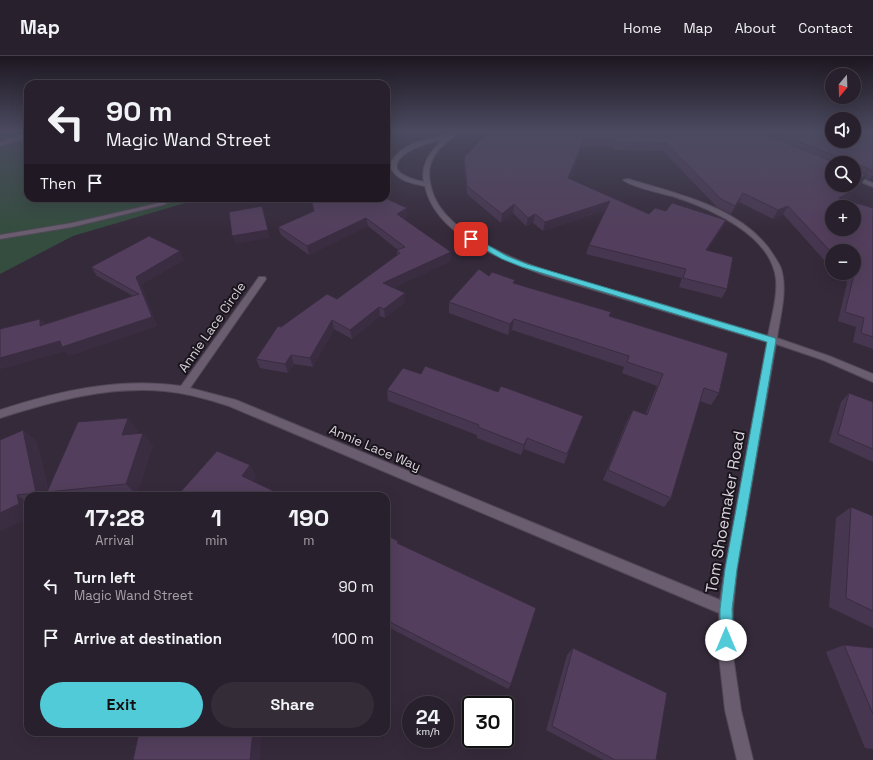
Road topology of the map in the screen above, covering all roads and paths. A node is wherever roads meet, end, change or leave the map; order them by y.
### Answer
1 (393, 165) edge
2 (428, 165) edge
3 (626, 180) dead end
4 (861, 181) edge
5 (426, 184) junction
6 (873, 185) edge
7 (166, 202) edge
8 (0, 237) edge
9 (262, 279) dead end
10 (772, 340) junction
11 (873, 378) edge
12 (182, 390) junction
13 (0, 414) edge
14 (726, 609) junction
15 (745, 760) edge

1 - 5 street
2 - 5 street
3 - 10 street, Tom Shoemaker Road
4 - 6 street
5 - 10 street
7 - 8 street
9 - 12 street, Annie Lace Circle
10 - 11 street
10 - 14 street, Tom Shoemaker Road
12 - 13 street, Annie Lace Way
12 - 14 street, Annie Lace Way
14 - 15 street, Tom Shoemaker Road

